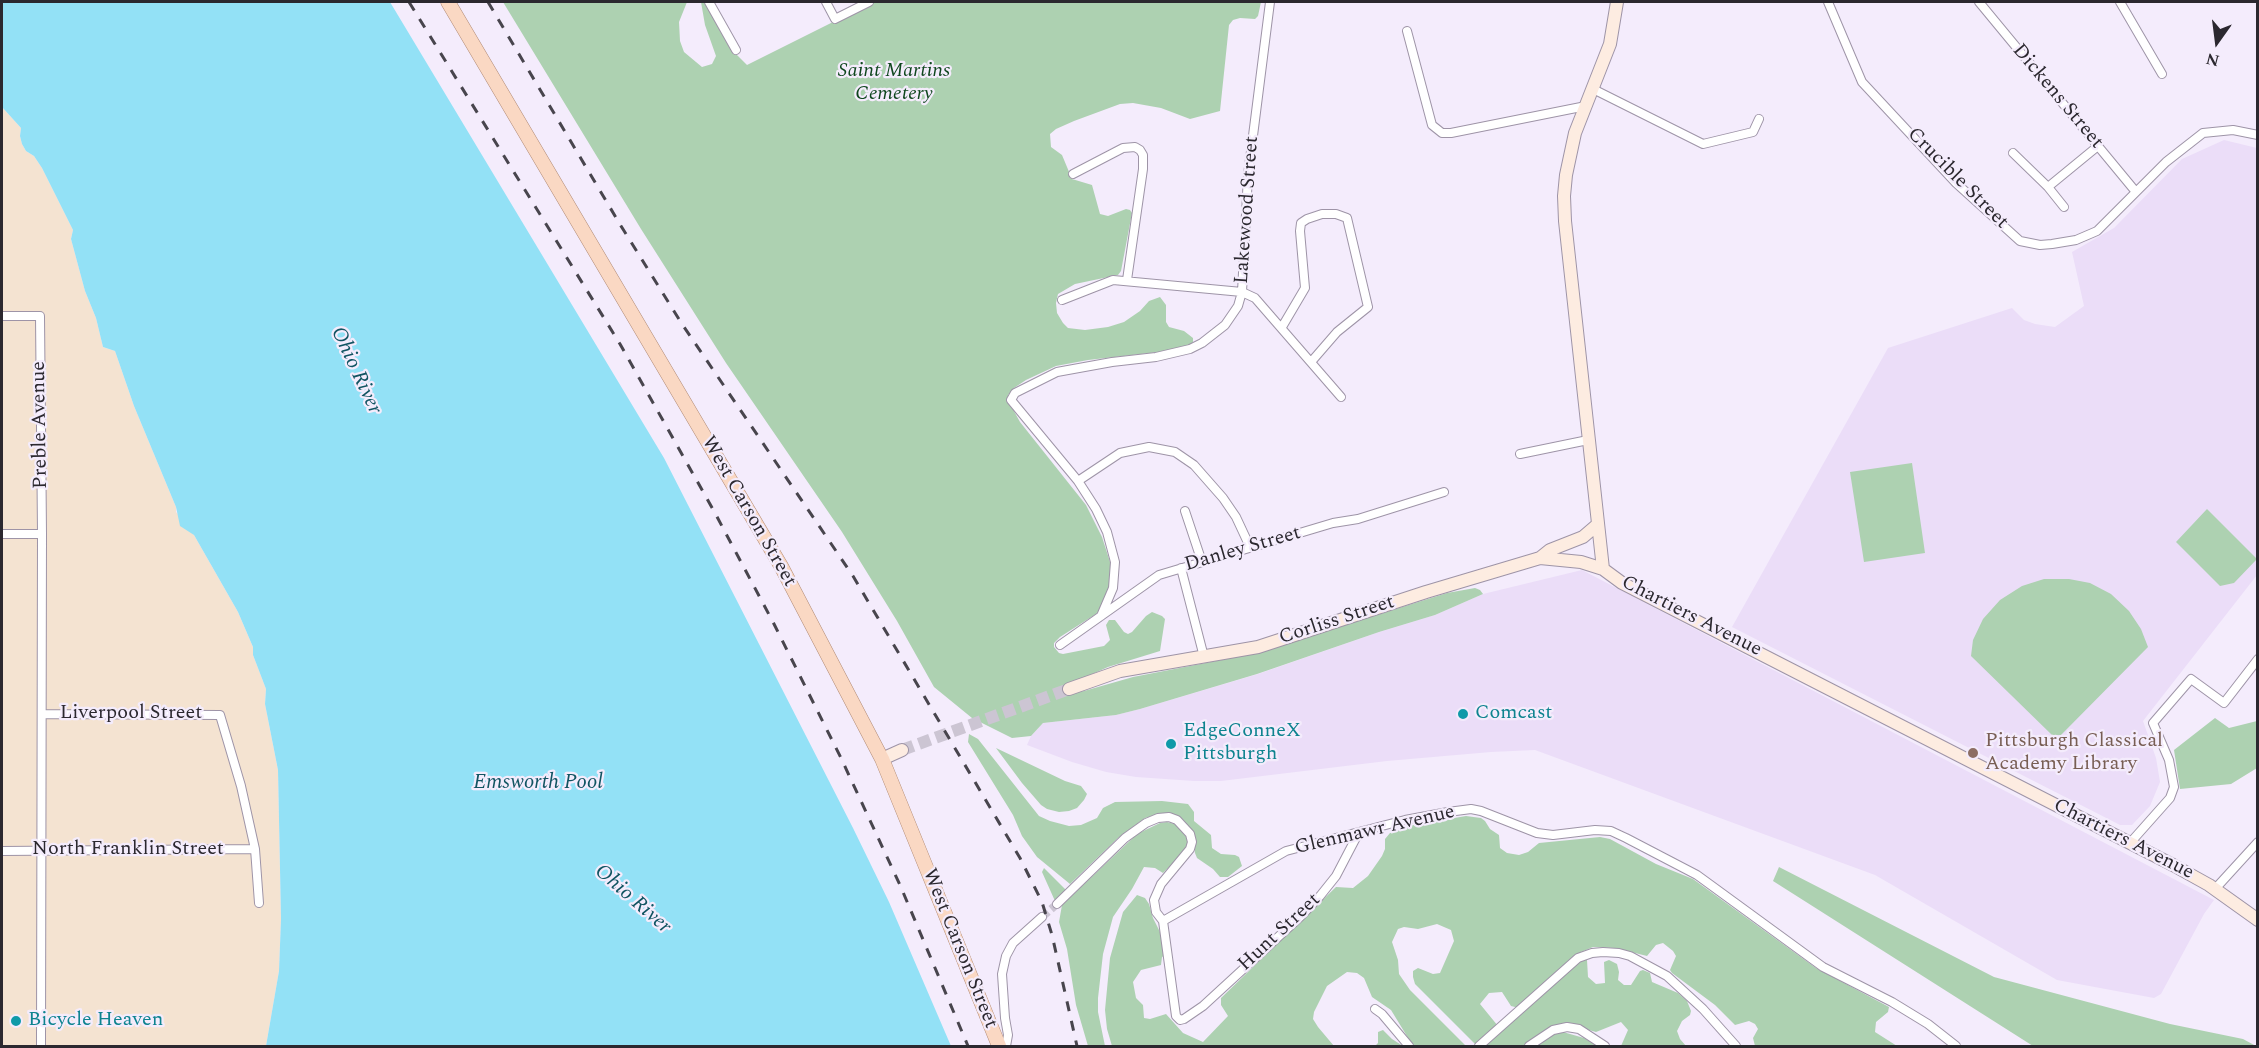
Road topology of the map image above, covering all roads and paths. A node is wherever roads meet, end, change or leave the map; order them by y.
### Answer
1 (448, 2) edge
2 (709, 2) edge
3 (826, 2) edge
4 (869, 2) edge
5 (1270, 2) edge
6 (1617, 2) edge
7 (1828, 2) edge
8 (1979, 2) edge
9 (2120, 2) edge
10 (1407, 31) dead end
11 (736, 50) dead end
12 (2162, 74) dead end
13 (1593, 89) junction
14 (1586, 106) junction
15 (1759, 119) dead end
16 (2258, 135) edge
17 (2098, 146) junction
18 (2013, 153) dead end
19 (1073, 174) dead end
20 (2048, 187) junction
21 (2136, 192) junction
22 (2064, 207) dead end
23 (1127, 280) junction
24 (1242, 292) junction
25 (1062, 300) dead end
26 (2, 316) edge
27 (1282, 327) junction
28 (1311, 362) junction
29 (1341, 397) dead end
30 (1588, 440) junction
31 (1520, 454) dead end
32 (1077, 481) junction
33 (1444, 492) dead end
34 (1185, 511) dead end
35 (1597, 525) junction
36 (2, 534) edge
37 (42, 534) junction
38 (1250, 548) junction
39 (1540, 558) junction
40 (1202, 562) junction
41 (1181, 568) junction
42 (1603, 569) junction
43 (1101, 615) junction
44 (1060, 645) dead end
45 (1204, 657) junction
46 (2258, 659) edge
47 (1069, 689) tunnel mouth
48 (42, 714) junction
49 (902, 750) tunnel mouth
50 (882, 759) junction
51 (1359, 832) junction
52 (2258, 842) edge
53 (2130, 843) junction
54 (255, 849) junction
55 (41, 850) junction
56 (2, 851) edge
57 (2215, 889) junction
58 (259, 903) dead end
59 (1057, 904) tunnel mouth
60 (1042, 916) tunnel mouth
61 (2258, 920) edge
62 (1163, 921) junction
63 (1375, 1009) dead end
64 (1956, 1046) edge
65 (41, 1047) edge
66 (999, 1047) edge
67 (1006, 1047) edge
68 (1409, 1047) edge
69 (1479, 1047) edge
70 (1529, 1047) edge
71 (1605, 1047) edge
72 (1736, 1047) edge

1 - 50 main road, West Carson Street
2 - 11 street
3 - 4 street
5 - 24 street, Lakewood Street
6 - 13 street, Chartiers Avenue
7 - 21 street, Crucible Street
8 - 17 street, Dickens Street
9 - 12 street
10 - 14 street
13 - 14 street, Chartiers Avenue
13 - 15 street
14 - 30 street, Chartiers Avenue
16 - 21 street, Crucible Street
17 - 20 street
17 - 21 street, Dickens Street
18 - 20 street
19 - 23 street
20 - 22 street
23 - 24 street
23 - 25 street
24 - 27 street
24 - 32 street, Lakewood Street
26 - 37 street, Preble Avenue
27 - 28 street
27 - 28 street
28 - 29 street
30 - 31 street
30 - 35 street, Chartiers Avenue
32 - 38 street
32 - 43 street
33 - 38 street, Danley Street
34 - 40 street
35 - 39 street
35 - 42 street, Chartiers Avenue
36 - 37 street
37 - 48 street, Preble Avenue
38 - 40 street, Danley Street
39 - 42 street, Corliss Street
39 - 45 street, Corliss Street
40 - 41 street, Danley Street
41 - 43 street, Danley Street
41 - 45 street
42 - 53 street, Chartiers Avenue
43 - 44 street, Danley Street
45 - 47 street, Corliss Street
46 - 53 street
48 - 54 street, Liverpool Street
48 - 55 street, Preble Avenue
49 - 50 street
50 - 66 main road, West Carson Street
51 - 62 street, Glenmawr Avenue
51 - 62 street, Hunt Street
51 - 64 street, Glenmawr Avenue
52 - 57 street
53 - 57 street, Chartiers Avenue
54 - 55 street, North Franklin Street
54 - 58 street
55 - 56 street, North Franklin Street
55 - 65 street, Preble Avenue
57 - 61 street, Chartiers Avenue
59 - 62 street
60 - 67 street
63 - 68 street
69 - 72 street
70 - 71 street

